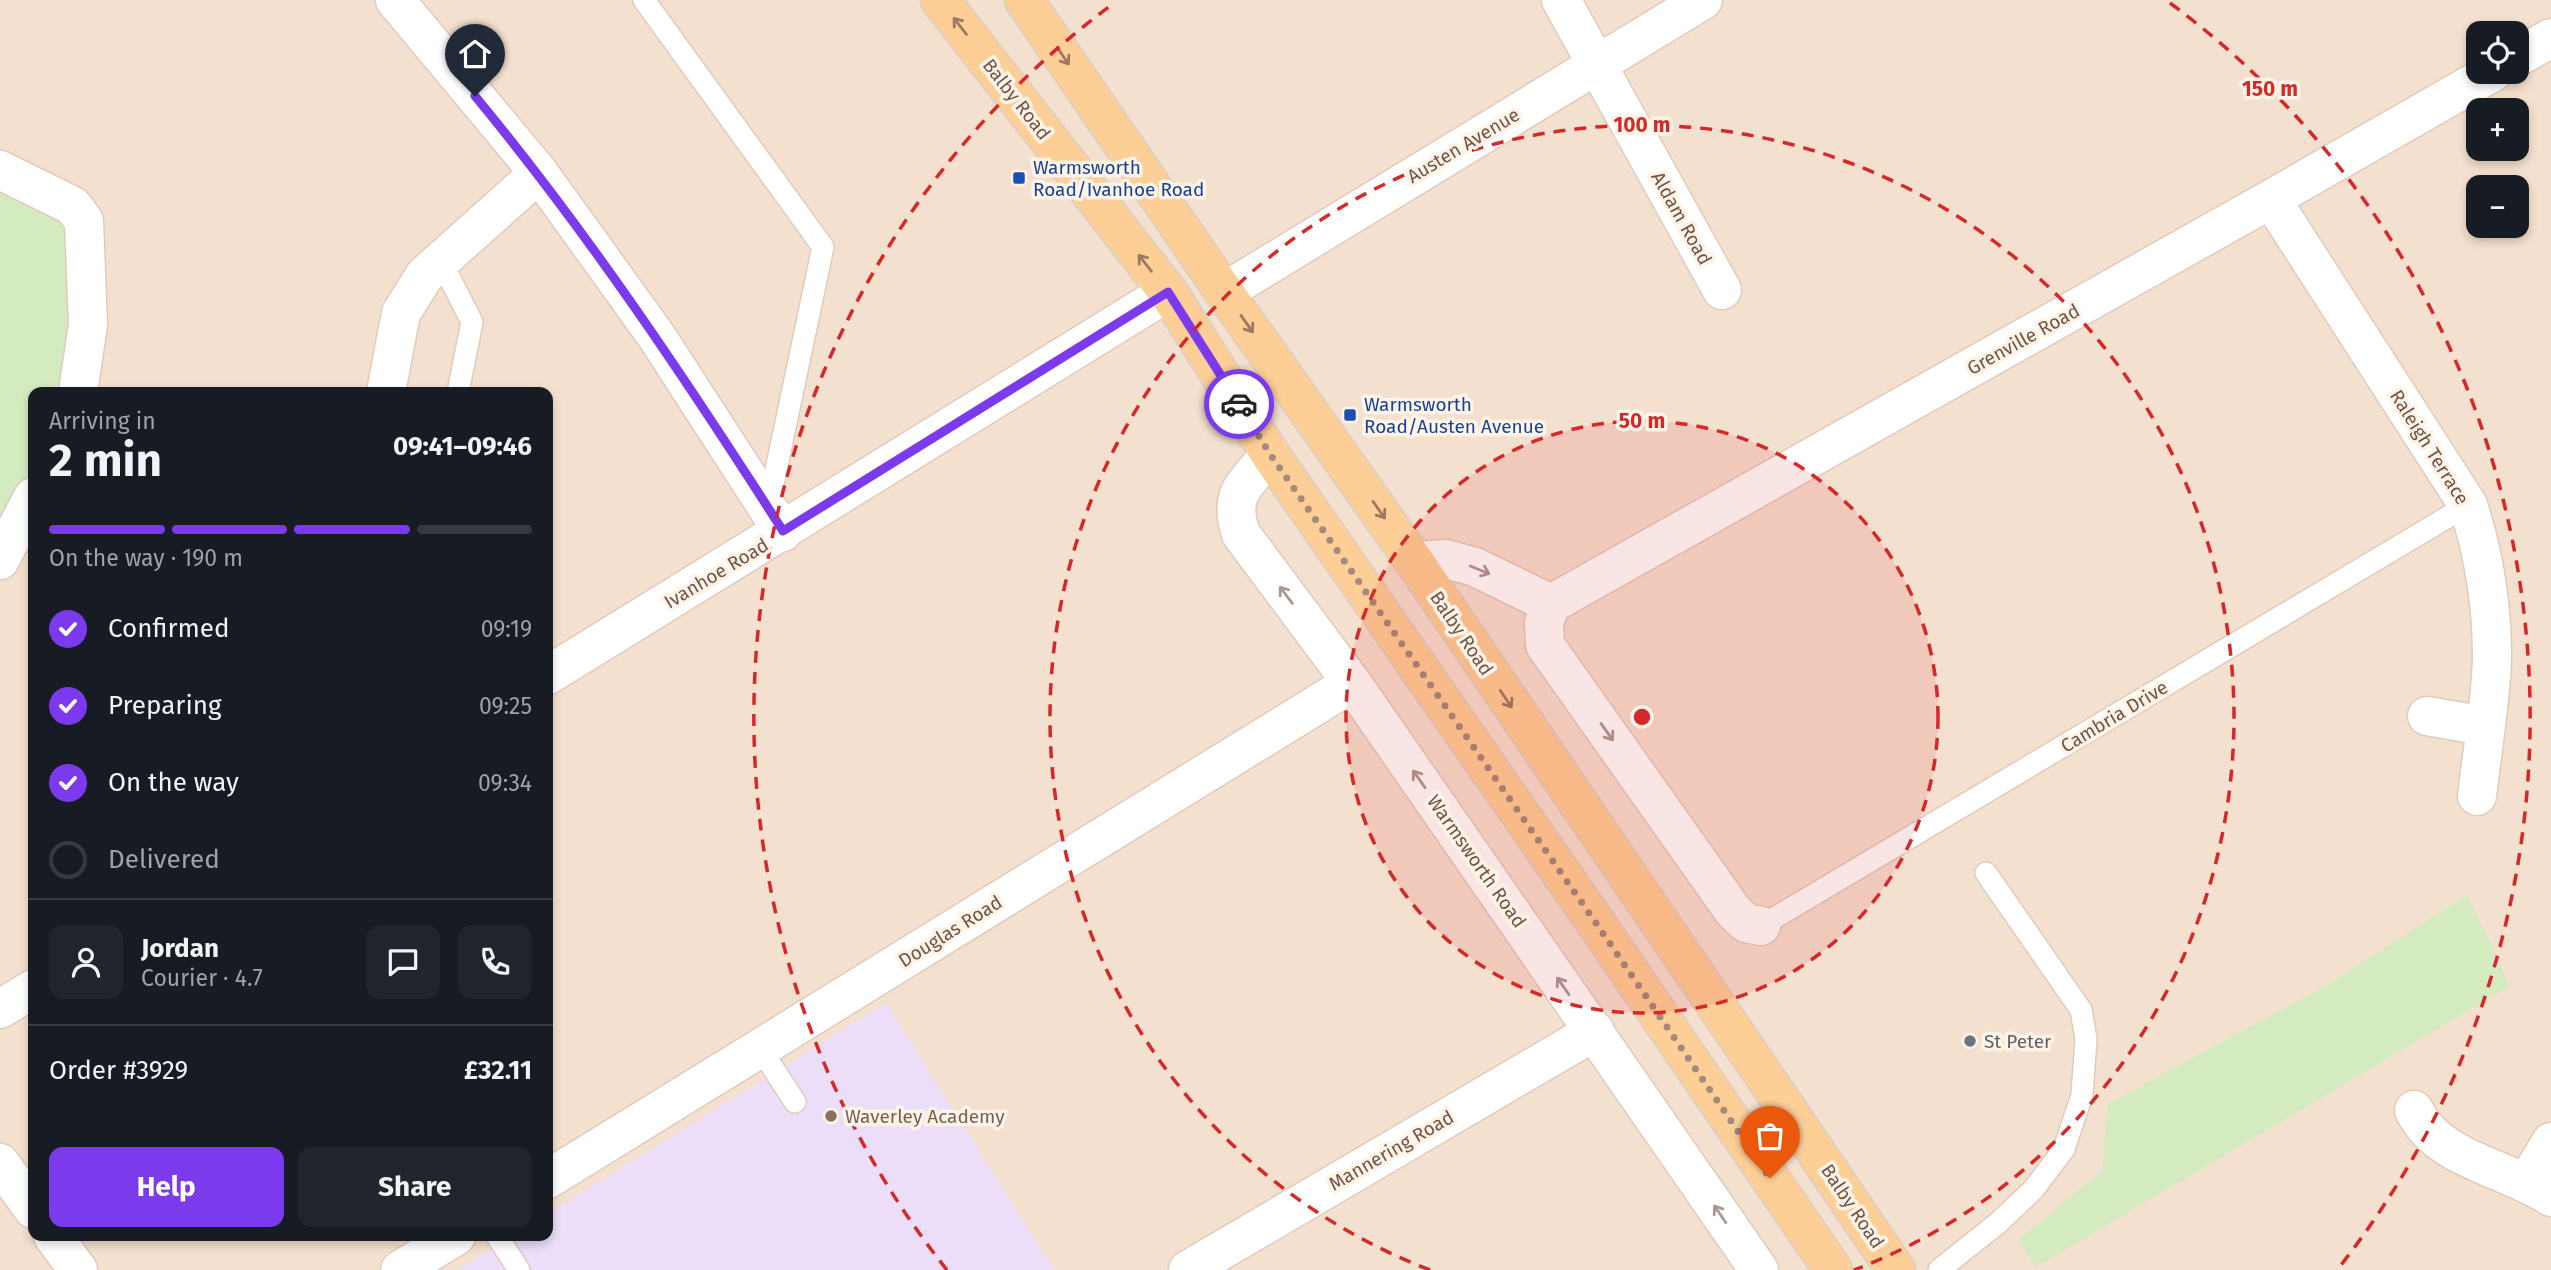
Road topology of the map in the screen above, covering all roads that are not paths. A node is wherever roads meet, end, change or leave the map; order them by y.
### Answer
1 (395, 0) edge
2 (644, 0) edge
3 (940, 0) edge
4 (1024, 0) edge
5 (1560, 0) edge
6 (1703, 0) edge
7 (2551, 38) edge
8 (2529, 51) edge
9 (1595, 65) junction
10 (2472, 84) edge
11 (0, 170) edge
12 (538, 173) junction
13 (2271, 199) junction
14 (440, 261) junction
15 (1722, 290) dead end
16 (1168, 292) junction
17 (1224, 292) junction
18 (79, 387) edge
19 (387, 387) edge
20 (459, 387) edge
21 (1270, 454) junction
22 (2468, 505) junction
23 (28, 507) edge
24 (775, 520) junction
25 (0, 560) edge
26 (1414, 561) junction
27 (1551, 604) junction
28 (553, 672) edge
29 (1352, 683) junction
30 (2427, 716) dead end
31 (2485, 726) junction
32 (2477, 796) dead end
33 (1986, 873) dead end
34 (1760, 926) joint
35 (28, 992) edge
36 (0, 1009) edge
37 (1595, 1031) junction
38 (760, 1048) junction
39 (795, 1102) dead end
40 (2414, 1110) dead end
41 (2551, 1142) edge
42 (0, 1163) edge
43 (553, 1176) edge
44 (2539, 1189) edge
45 (28, 1202) edge
46 (57, 1241) edge
47 (448, 1241) edge
48 (500, 1241) edge
49 (78, 1270) edge
50 (400, 1270) edge
51 (519, 1270) edge
52 (1188, 1270) edge
53 (1759, 1270) edge
54 (1833, 1270) edge
55 (1896, 1270) edge
56 (1939, 1270) edge

1 - 12 street
2 - 24 lane
16 -> 3 main road, Balby Road
4 -> 17 main road, Balby Road
5 - 9 street, Aldam Road
6 - 9 street, Austen Avenue
7 - 8 street
9 - 15 street, Aldam Road
9 - 17 street, Austen Avenue
10 - 13 street, Grenville Road
11 - 18 street
12 - 14 street
12 - 24 street
13 - 22 street, Raleigh Terrace
13 - 27 street, Grenville Road
14 - 19 street
14 - 20 lane
16 - 21 main road, Balby Road
16 - 24 street, Ivanhoe Road
17 -> 26 main road, Balby Road
29 -> 21 street, Warmsworth Road
21 - 54 main road, Balby Road
22 - 31 street, Raleigh Terrace
22 - 34 lane, Cambria Drive
23 - 25 street
24 - 28 street, Ivanhoe Road
26 -> 27 street
26 -> 55 main road, Balby Road
27 -> 34 street
37 -> 29 street, Warmsworth Road
29 - 38 street, Douglas Road
30 - 31 street
31 - 32 street, Raleigh Terrace
33 - 56 lane
35 - 36 street
37 - 52 street, Mannering Road
53 -> 37 street, Warmsworth Road
38 - 39 lane
38 - 43 street, Douglas Road
40 - 44 street
41 - 44 street
42 - 45 street
46 - 49 street
47 - 50 street
48 - 51 lane

